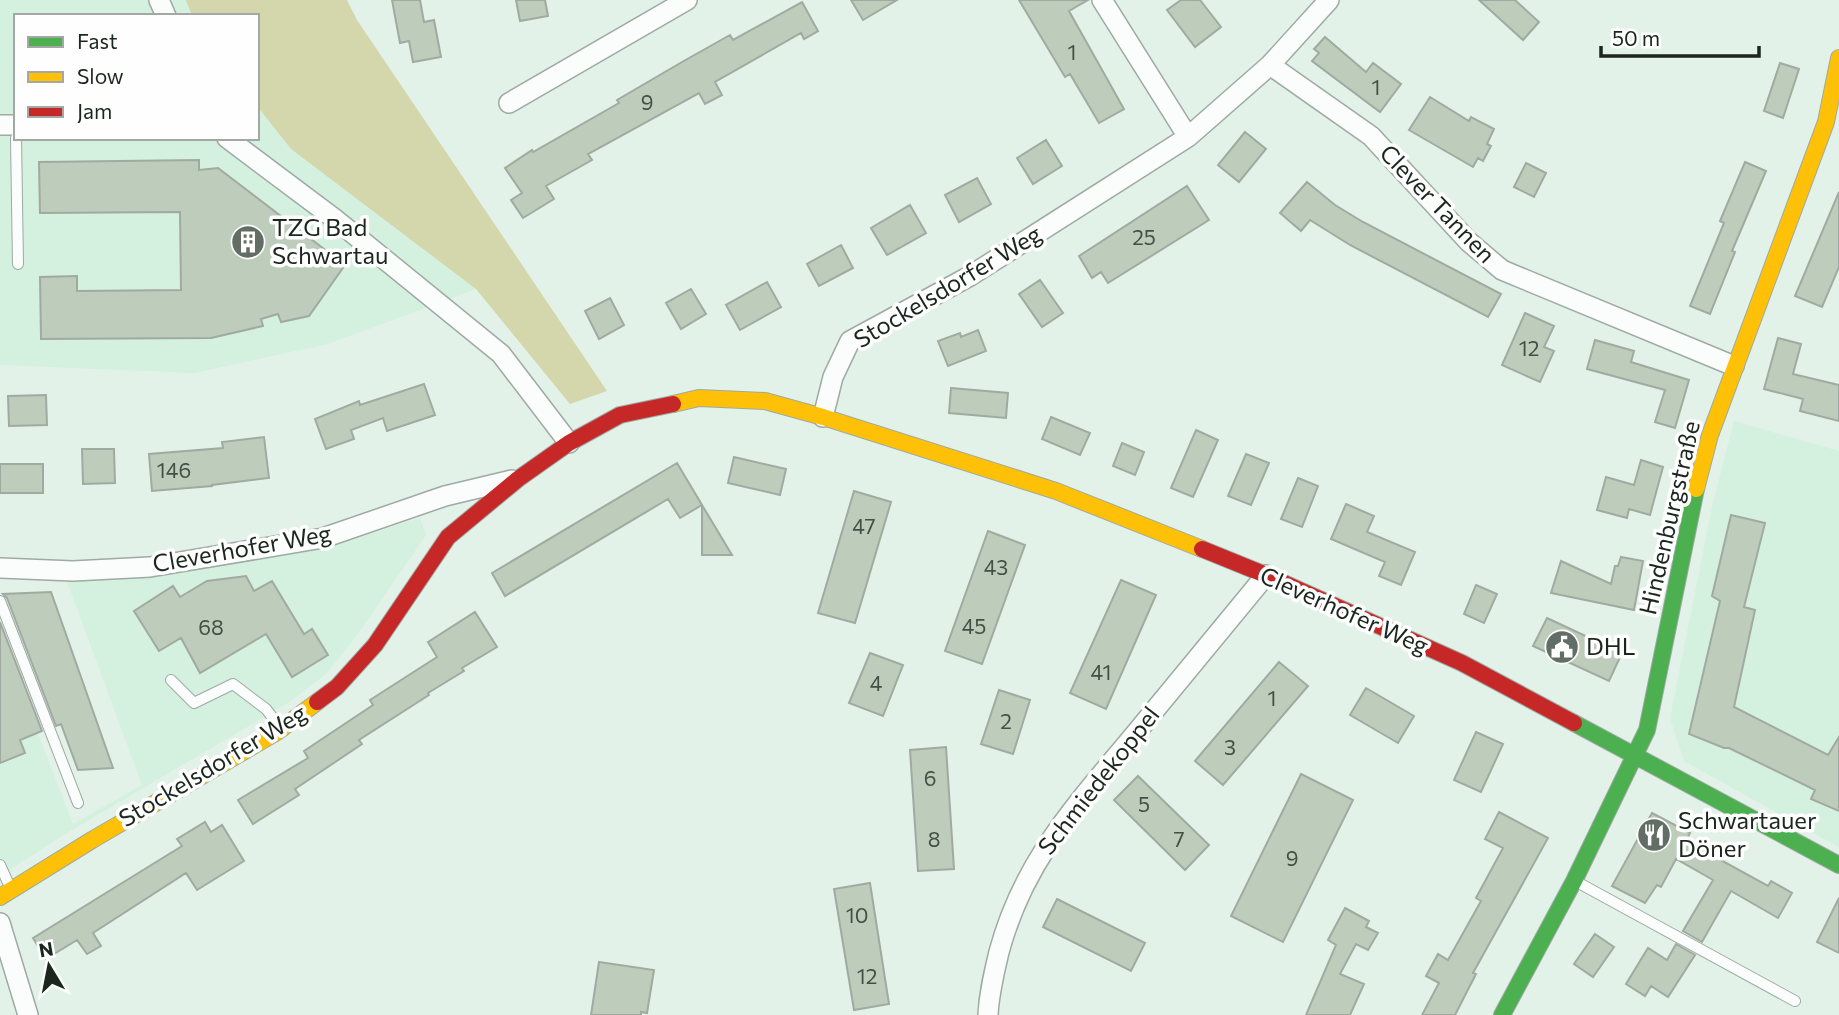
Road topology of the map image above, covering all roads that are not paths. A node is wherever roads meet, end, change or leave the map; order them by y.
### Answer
1 (687, 0) edge
2 (1102, 0) edge
3 (1329, 0) edge
4 (1839, 58) edge
5 (1270, 65) junction
6 (509, 103) dead end
7 (1188, 137) junction
8 (16, 140) edge
9 (230, 140) edge
10 (18, 264) dead end
11 (1734, 366) junction
12 (823, 416) junction
13 (569, 443) junction
14 (518, 479) junction
15 (2, 573) edge
16 (1266, 575) junction
17 (0, 601) edge
18 (171, 680) dead end
19 (281, 729) junction
20 (1636, 756) junction
21 (78, 803) dead end
22 (0, 865) edge
23 (1839, 865) edge
24 (1574, 881) junction
25 (6, 894) edge
26 (0, 923) edge
27 (1795, 1001) dead end
28 (28, 1015) edge
29 (988, 1015) edge
30 (1502, 1015) edge

1 - 6 street
2 - 7 street
3 - 5 street, Stockelsdorfer Weg
4 - 11 street, Hindenburgstraße
5 - 7 street, Stockelsdorfer Weg
5 - 11 street, Clever Tannen
7 - 12 street, Stockelsdorfer Weg
8 - 10 lane
9 - 13 street
11 - 20 street, Hindenburgstraße
12 - 13 street, Stockelsdorfer Weg
12 - 16 street, Cleverhofer Weg
13 - 14 street, Stockelsdorfer Weg
14 - 15 street, Cleverhofer Weg
14 - 19 street, Stockelsdorfer Weg
16 - 20 street, Cleverhofer Weg
16 - 29 street, Schmiedekoppel
17 - 21 lane
18 - 19 lane
19 - 25 street, Stockelsdorfer Weg
20 - 23 street, Cleverhofer Weg
20 - 24 street, Hindenburgstraße
22 - 25 lane
24 - 27 lane
24 - 30 street, Hindenburgstraße
26 - 28 street

